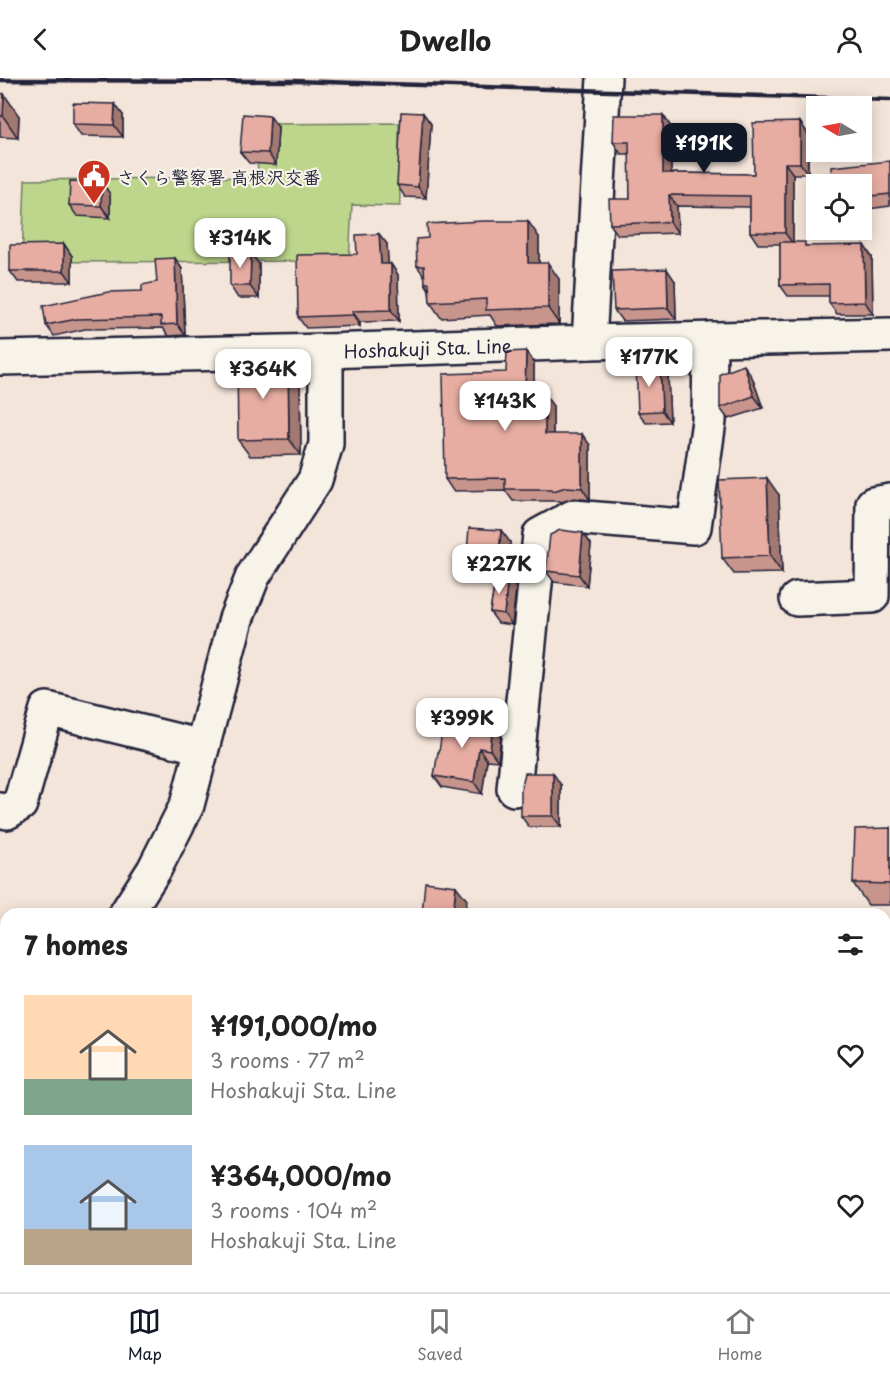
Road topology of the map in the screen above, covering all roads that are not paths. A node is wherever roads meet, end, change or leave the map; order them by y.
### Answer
1 (604, 78) edge
2 (890, 335) edge
3 (710, 339) junction
4 (589, 342) junction
5 (326, 351) junction
6 (0, 358) edge
7 (890, 501) edge
8 (797, 599) dead end
9 (202, 747) junction
10 (514, 789) dead end
11 (0, 810) edge
12 (130, 908) edge

1 - 4 street
2 - 3 street, Hoshakuji Sta. Line
3 - 4 street, Hoshakuji Sta. Line
3 - 10 street
4 - 5 street, Hoshakuji Sta. Line
5 - 6 street, Hoshakuji Sta. Line
5 - 9 street
7 - 8 street
9 - 11 street
9 - 12 street

